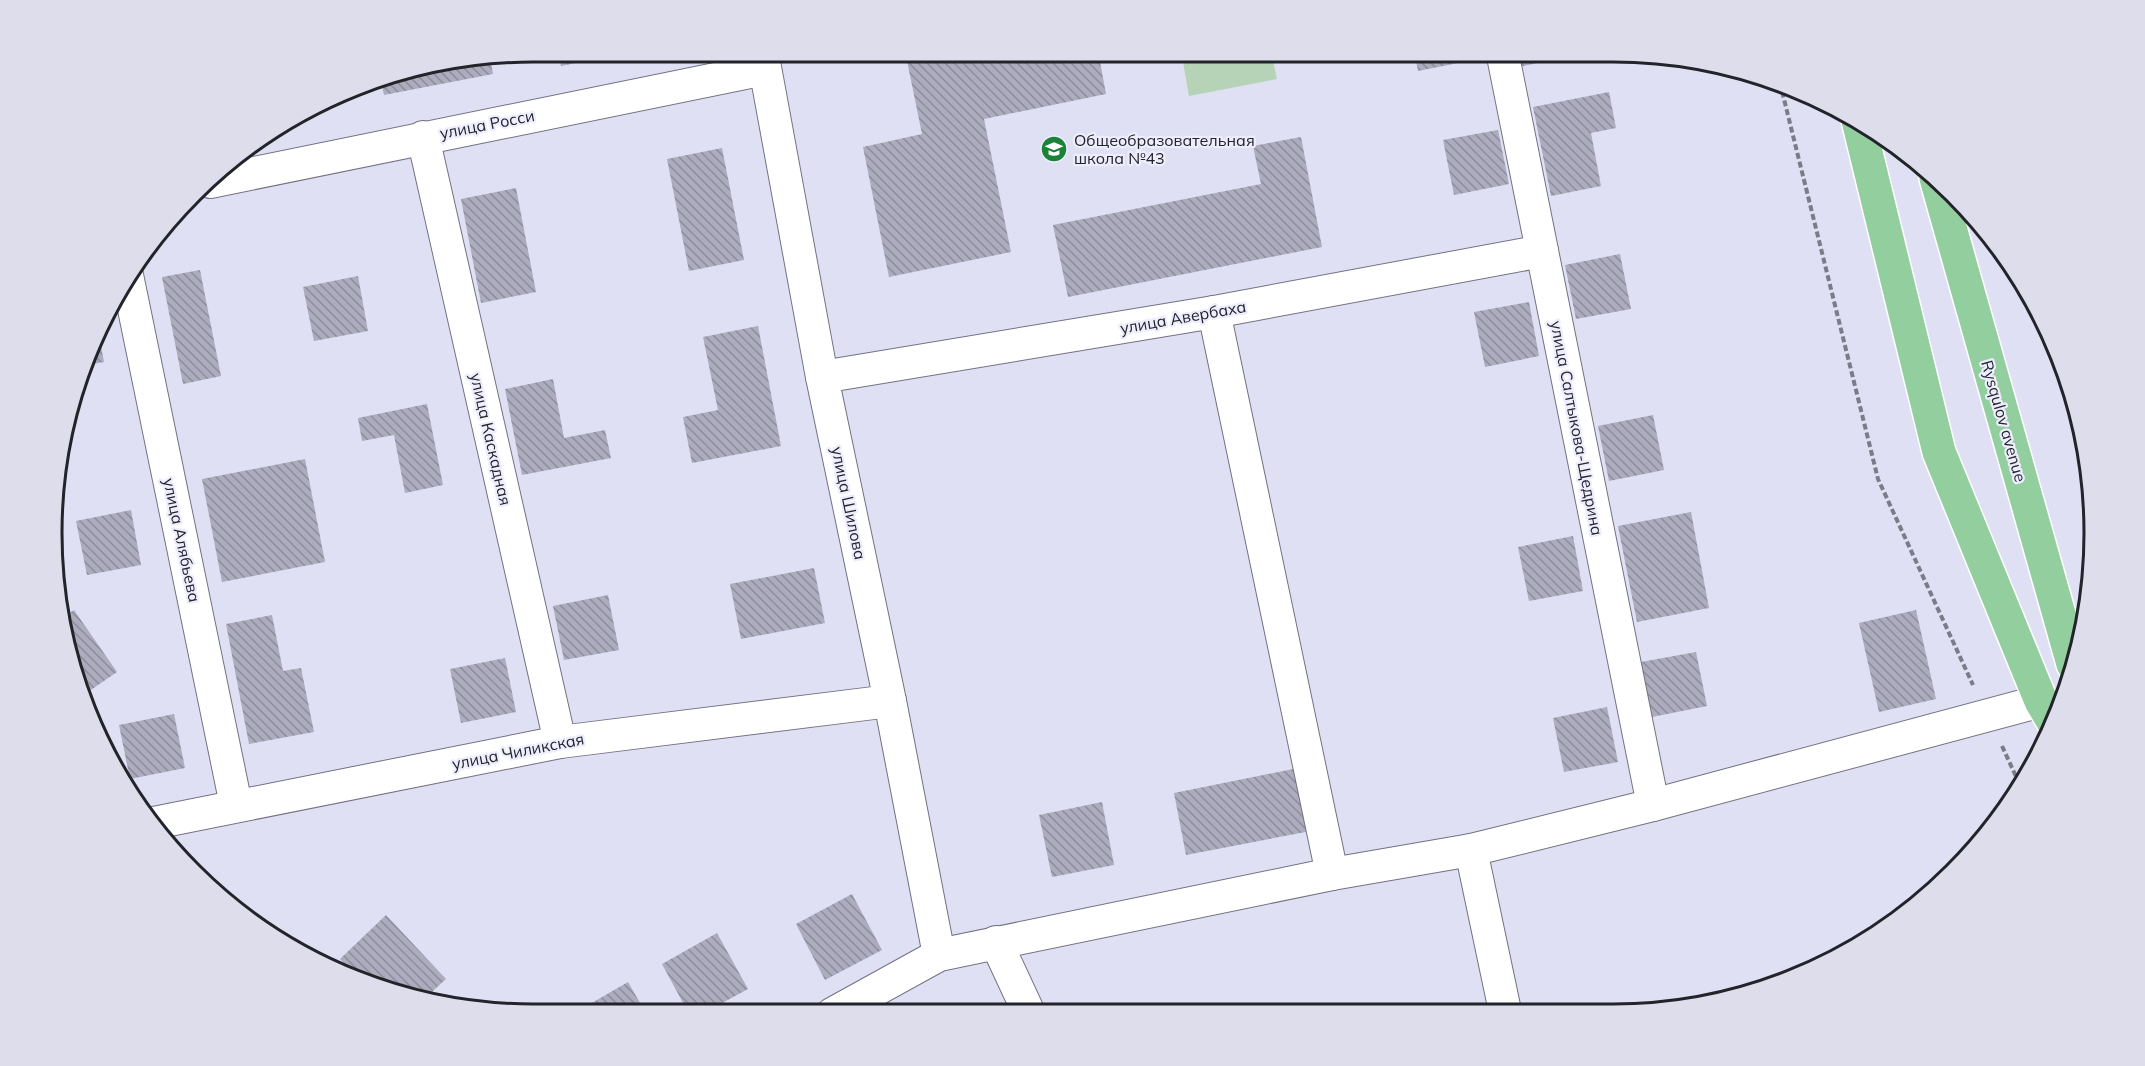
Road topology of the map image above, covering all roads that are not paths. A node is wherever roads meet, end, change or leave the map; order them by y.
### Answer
1 (754, 62) edge
2 (763, 62) edge
3 (1504, 62) edge
4 (1861, 133) edge
5 (423, 137) junction
6 (221, 180) edge
7 (1940, 195) edge
8 (1542, 251) junction
9 (130, 289) edge
10 (1214, 312) junction
11 (822, 377) junction
12 (2069, 648) edge
13 (890, 701) junction
14 (2047, 712) edge
15 (560, 742) junction
16 (236, 805) junction
17 (1653, 805) junction
18 (160, 822) edge
19 (1471, 850) junction
20 (1332, 874) junction
21 (996, 942) junction
22 (939, 955) junction
23 (849, 1004) edge
24 (1025, 1004) edge
25 (1504, 1004) edge

1 - 5 street, улица Росси
2 - 11 street, улица Шилова
3 - 8 street, улица Салтыкова-Щедрина
4 - 14 main road
5 - 6 street, улица Росси
5 - 15 street, улица Каскадная
7 - 12 main road, Rysqulov avenue
8 - 10 street, улица Авербаха
8 - 17 street, улица Салтыкова-Щедрина
9 - 16 street, улица Алябьева
10 - 11 street, улица Авербаха
10 - 20 street
11 - 13 street, улица Шилова
13 - 15 street, улица Чиликская
13 - 22 street, улица Шилова
14 - 17 street
15 - 16 street, улица Чиликская
16 - 18 street, улица Чиликская
17 - 19 street
19 - 20 street
19 - 25 street
20 - 21 street
21 - 22 street
21 - 24 street
22 - 23 street

